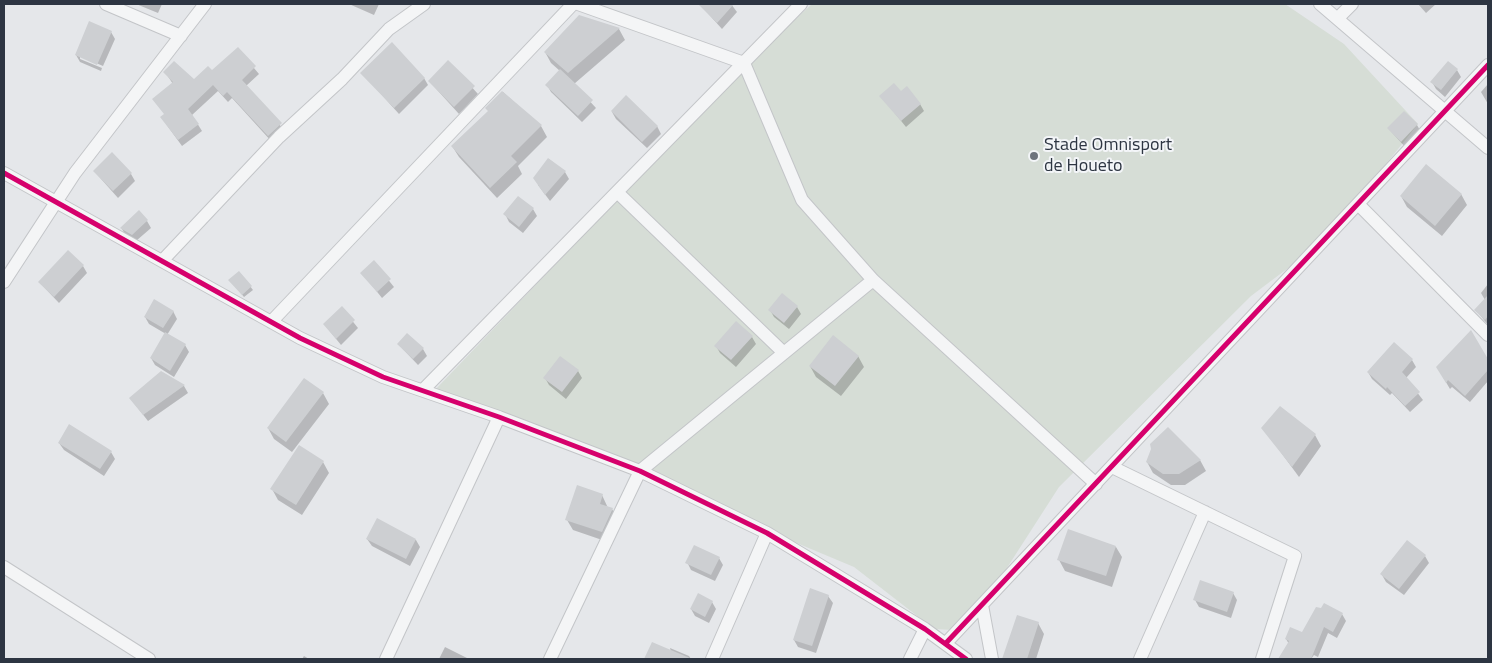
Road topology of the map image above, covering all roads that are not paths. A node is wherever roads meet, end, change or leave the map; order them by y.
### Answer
1 (106, 4) edge
2 (205, 4) edge
3 (424, 4) edge
4 (572, 4) edge
5 (578, 4) edge
6 (801, 4) edge
7 (1320, 4) edge
8 (1352, 4) edge
9 (1338, 18) junction
10 (181, 36) junction
11 (744, 63) junction
12 (1488, 65) edge
13 (1444, 113) junction
14 (1488, 148) edge
15 (4, 173) edge
16 (617, 192) junction
17 (56, 202) junction
18 (1358, 204) junction
19 (162, 261) junction
20 (873, 280) junction
21 (4, 282) edge
22 (271, 322) junction
23 (1488, 335) edge
24 (784, 353) junction
25 (423, 390) junction
26 (499, 417) junction
27 (1112, 467) junction
28 (640, 470) junction
29 (1096, 484) junction
30 (1205, 512) junction
31 (768, 534) junction
32 (4, 567) edge
33 (982, 605) junction
34 (925, 629) junction
35 (946, 643) junction
36 (149, 659) edge
37 (386, 659) edge
38 (550, 659) edge
39 (712, 659) edge
40 (910, 659) edge
41 (966, 659) edge
42 (992, 659) edge
43 (1140, 659) edge
44 (1262, 659) edge

1 - 10 street
2 - 10 street
3 - 19 street
4 - 22 street
5 - 11 street
6 - 11 street
7 - 9 street
8 - 9 street
9 - 13 street
10 - 17 street
11 - 16 street
11 - 20 street
12 - 13 street
13 - 14 street
13 - 18 street
15 - 17 street
16 - 24 street
16 - 25 street
17 - 19 street
17 - 21 street
18 - 23 street
18 - 27 street
19 - 22 street
20 - 24 street
20 - 29 street
22 - 25 street
24 - 28 street
25 - 26 street
26 - 28 street
26 - 37 street
27 - 29 street
27 - 30 street
28 - 31 street
28 - 38 street
29 - 33 street
30 - 43 street
30 - 44 street
31 - 34 street
31 - 39 street
32 - 36 street
33 - 35 street
33 - 42 street
34 - 35 street
34 - 40 street
35 - 41 street

